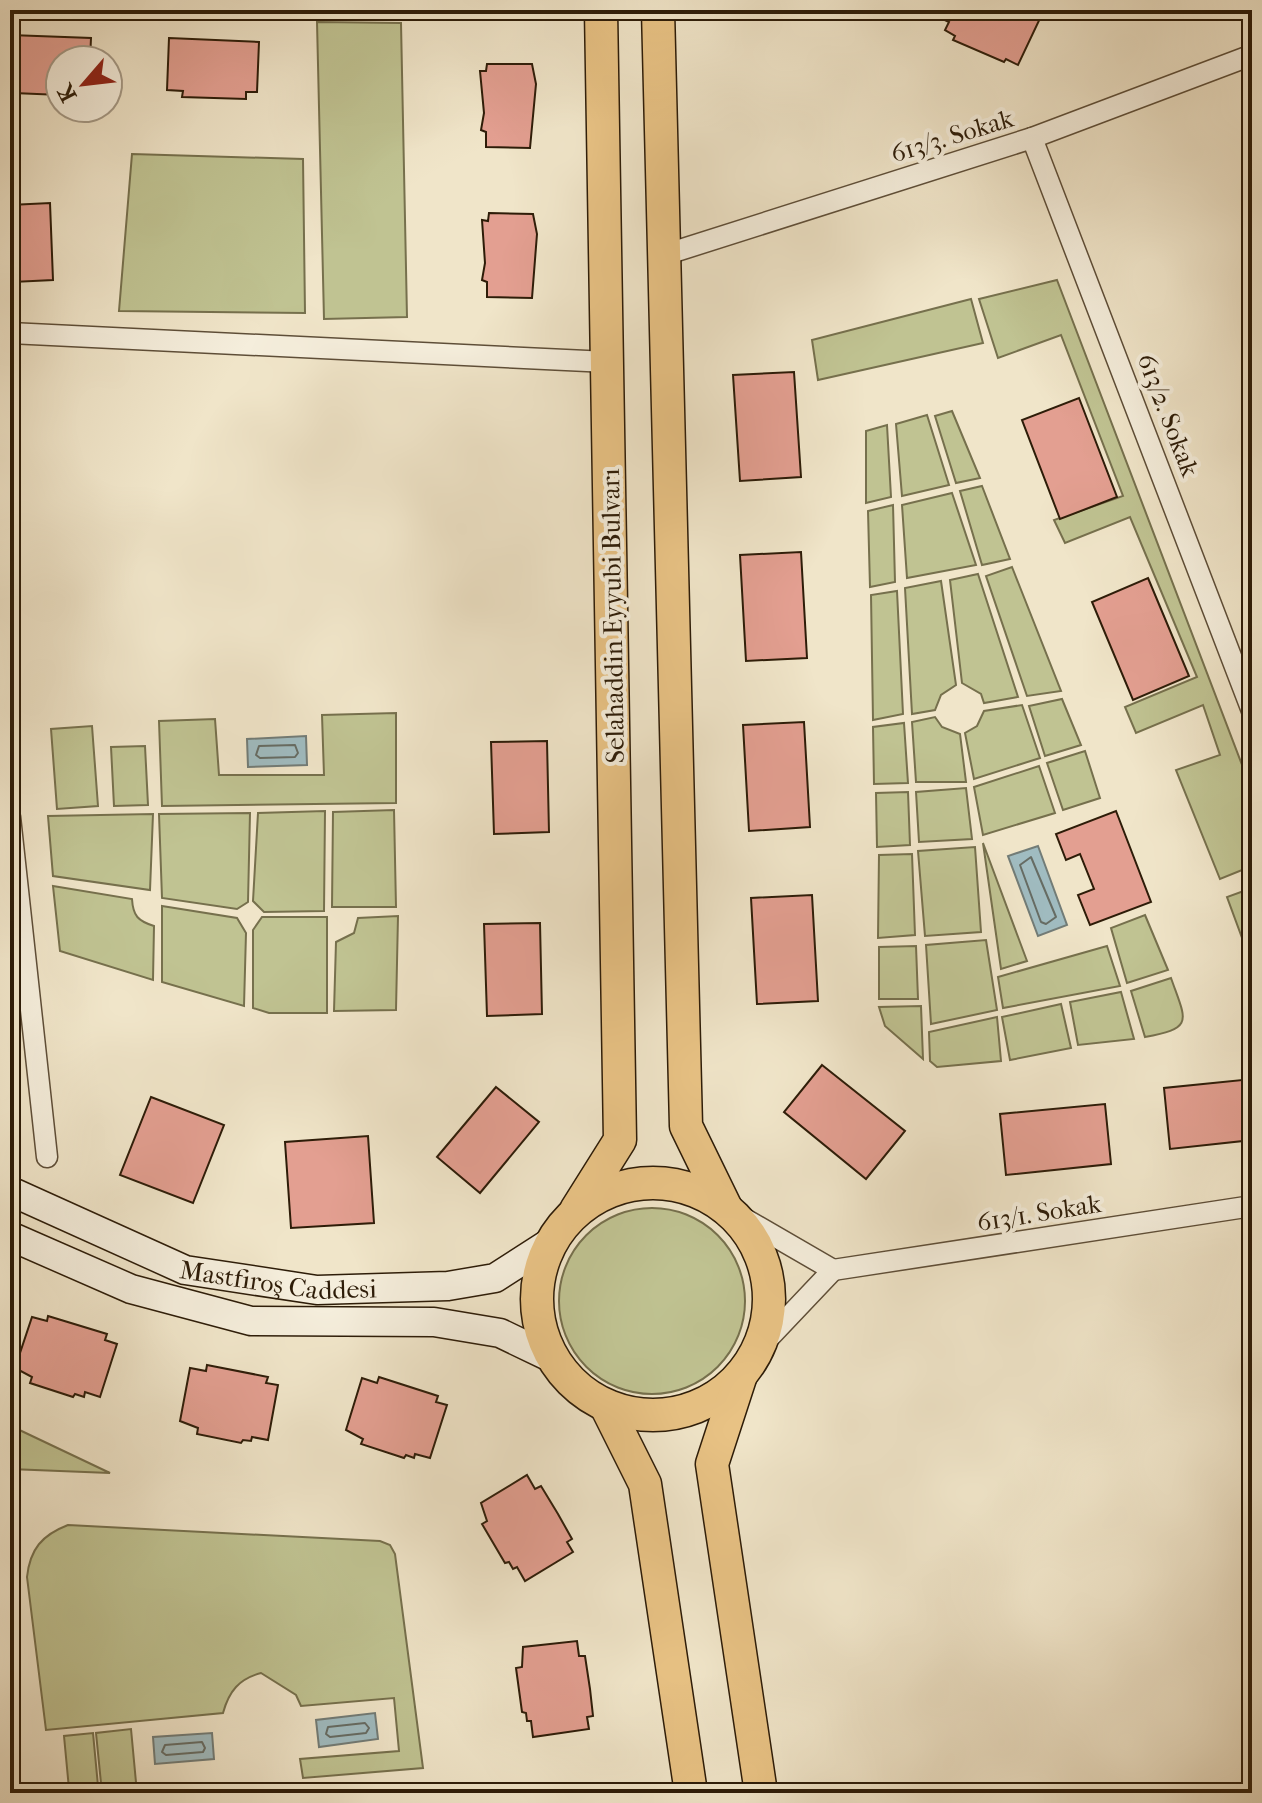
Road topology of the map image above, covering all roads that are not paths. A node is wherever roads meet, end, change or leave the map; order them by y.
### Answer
1 (601, 10) edge
2 (658, 10) edge
3 (1252, 55) edge
4 (1032, 138) junction
5 (664, 255) junction
6 (10, 333) edge
7 (608, 362) junction
8 (1252, 711) edge
9 (10, 817) edge
10 (47, 1157) dead end
11 (10, 1191) edge
12 (1252, 1206) edge
13 (726, 1208) junction
14 (576, 1210) junction
15 (10, 1236) edge
16 (551, 1242) junction
17 (833, 1270) junction
18 (760, 1347) junction
19 (552, 1358) junction
20 (740, 1378) junction
21 (606, 1406) junction
22 (691, 1793) edge
23 (761, 1793) edge

1 - 7 main road, Selahaddin Eyyubi Bulvarı
2 - 5 main road
3 - 4 street, 613/3. Sokak
4 - 5 street, 613/3. Sokak
4 - 8 street, 613/2. Sokak
5 - 13 main road
6 - 7 street
7 - 14 main road, Selahaddin Eyyubi Bulvarı
9 - 10 street
11 - 16 main road, Mastfıroş Caddesi
12 - 17 street, 613/1. Sokak
13 - 14 main road
13 - 17 street
13 - 18 main road
14 - 16 main road
15 - 19 main road, Mastfıroş Caddesi
16 - 19 main road
17 - 18 street
18 - 20 main road
19 - 21 main road
20 - 21 main road
20 - 23 main road
21 - 22 main road

